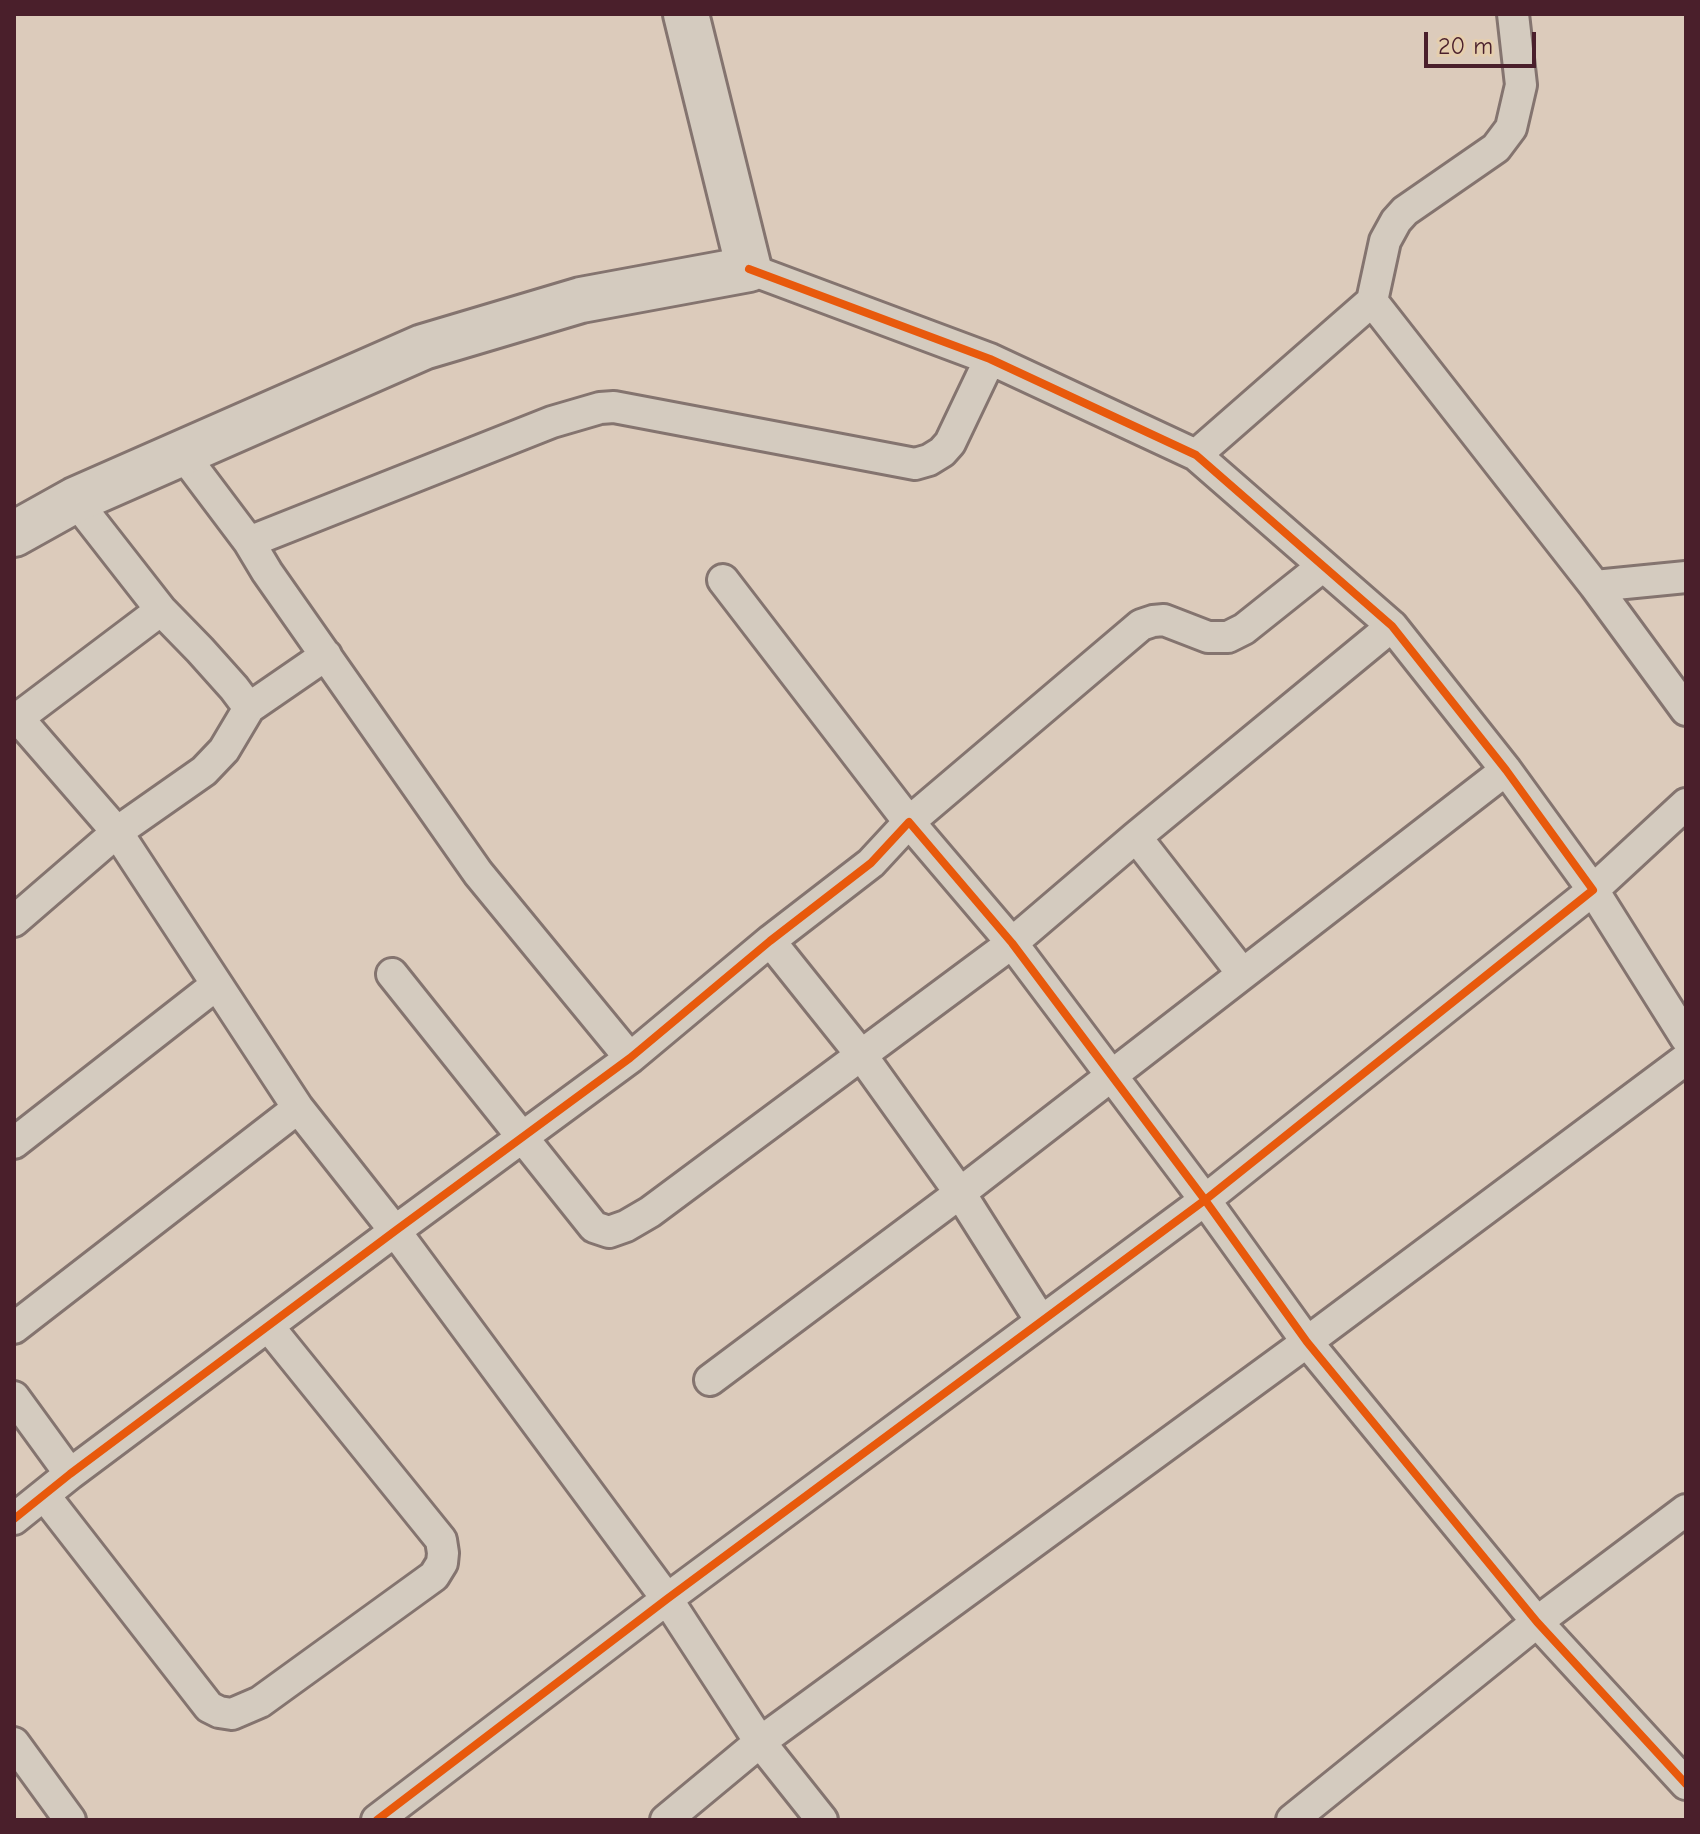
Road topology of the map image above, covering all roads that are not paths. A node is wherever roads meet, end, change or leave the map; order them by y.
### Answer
1 (686, 14) edge
2 (1513, 14) edge
3 (749, 269) junction
4 (1372, 301) junction
5 (990, 359) junction
6 (182, 453) junction
7 (1196, 455) junction
8 (75, 500) junction
9 (14, 534) edge
10 (249, 542) junction
11 (1323, 566) junction
12 (1686, 577) edge
13 (723, 580) dead end
14 (1595, 586) junction
15 (161, 610) junction
16 (1392, 626) junction
17 (326, 655) junction
18 (249, 708) junction
19 (1686, 710) edge
20 (16, 719) edge
21 (1506, 770) junction
22 (1686, 804) edge
23 (909, 822) junction
24 (117, 832) junction
25 (1136, 837) junction
26 (1593, 890) junction
27 (14, 921) edge
28 (770, 941) junction
29 (1012, 943) junction
30 (1242, 973) junction
31 (392, 974) dead end
32 (216, 985) junction
33 (1686, 1038) edge
34 (862, 1056) junction
35 (630, 1058) junction
36 (1686, 1059) edge
37 (1111, 1076) junction
38 (298, 1108) junction
39 (523, 1137) junction
40 (14, 1143) edge
41 (960, 1193) junction
42 (1205, 1200) junction
43 (395, 1231) junction
44 (1041, 1321) junction
45 (268, 1326) junction
46 (14, 1328) edge
47 (1307, 1342) junction
48 (710, 1380) dead end
49 (14, 1397) edge
50 (70, 1474) junction
51 (44, 1495) junction
52 (1686, 1510) edge
53 (14, 1519) edge
54 (667, 1599) junction
55 (1537, 1622) junction
56 (760, 1742) junction
57 (14, 1743) edge
58 (1686, 1784) edge
59 (70, 1820) edge
60 (377, 1820) edge
61 (666, 1820) edge
62 (822, 1820) edge
63 (1292, 1820) edge

1 - 3 street
2 - 4 street
3 - 5 street
3 - 6 street
4 - 7 street
4 - 14 street
5 - 7 street
5 - 10 street
6 - 8 street
6 - 10 street
7 - 11 street
8 - 9 street
8 - 15 street
10 - 17 street
11 - 16 street
11 - 23 street
12 - 14 street
13 - 23 street
14 - 19 street
15 - 18 street
15 - 20 street
16 - 21 street
16 - 25 street
17 - 18 street
17 - 35 street
18 - 24 street
20 - 24 street
21 - 26 street
21 - 30 street
22 - 26 street
23 - 28 street
23 - 29 street
24 - 27 street
24 - 32 street
25 - 29 street
25 - 30 street
26 - 33 street
26 - 42 street
28 - 34 street
28 - 35 street
29 - 34 street
29 - 37 street
30 - 37 street
31 - 39 street
32 - 38 street
32 - 40 street
34 - 39 street
34 - 41 street
35 - 39 street
36 - 47 street
37 - 41 street
37 - 42 street
38 - 43 street
38 - 46 street
39 - 43 street
41 - 44 street
41 - 48 street
42 - 44 street
42 - 47 street
43 - 45 street
43 - 54 street
44 - 54 street
45 - 50 street
45 - 51 street
47 - 55 street
47 - 56 street
49 - 50 street
50 - 51 street
51 - 53 street
52 - 55 street
54 - 56 street
54 - 60 street
55 - 58 street
55 - 63 street
56 - 61 street
56 - 62 street
57 - 59 street

